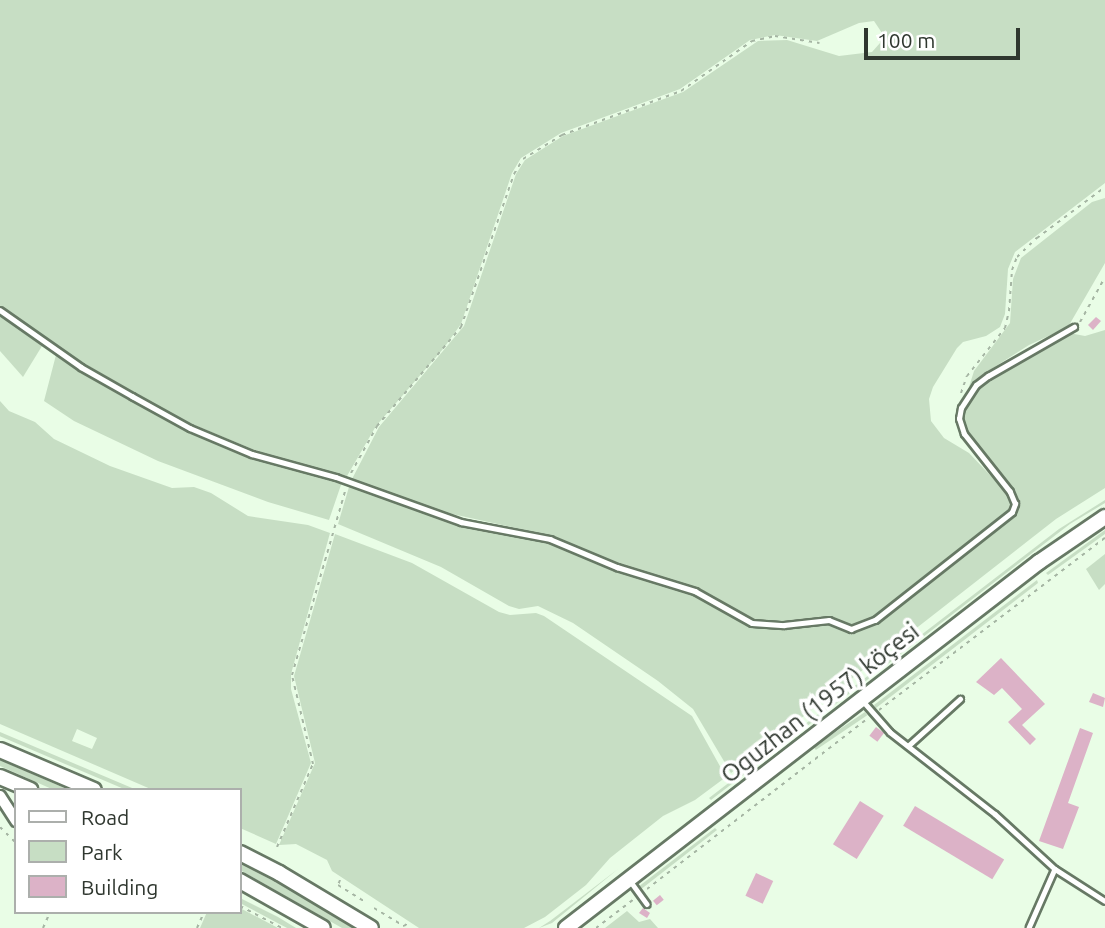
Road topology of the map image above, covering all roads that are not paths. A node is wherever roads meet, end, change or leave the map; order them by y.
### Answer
1 (0, 310) edge
2 (1074, 327) road end
3 (1105, 517) edge
4 (861, 699) junction
5 (960, 699) dead end
6 (908, 746) junction
7 (0, 750) edge
8 (0, 776) edge
9 (26, 788) edge
10 (88, 788) edge
11 (0, 796) edge
12 (14, 818) edge
13 (242, 854) edge
14 (1055, 869) junction
15 (628, 880) junction
16 (242, 882) edge
17 (1105, 901) edge
18 (647, 904) dead end
19 (323, 928) edge
20 (370, 928) edge
21 (566, 928) edge
22 (1029, 928) edge

1 - 2 lane
3 - 4 main road, Oguzhan (1957) köçesi
4 - 6 lane
4 - 15 main road, Oguzhan (1957) köçesi
5 - 6 lane
6 - 14 lane
7 - 10 main road
8 - 9 main road
11 - 12 street
13 - 20 main road
14 - 17 lane
14 - 22 lane
15 - 18 lane
15 - 21 main road, Oguzhan (1957) köçesi
16 - 19 main road

